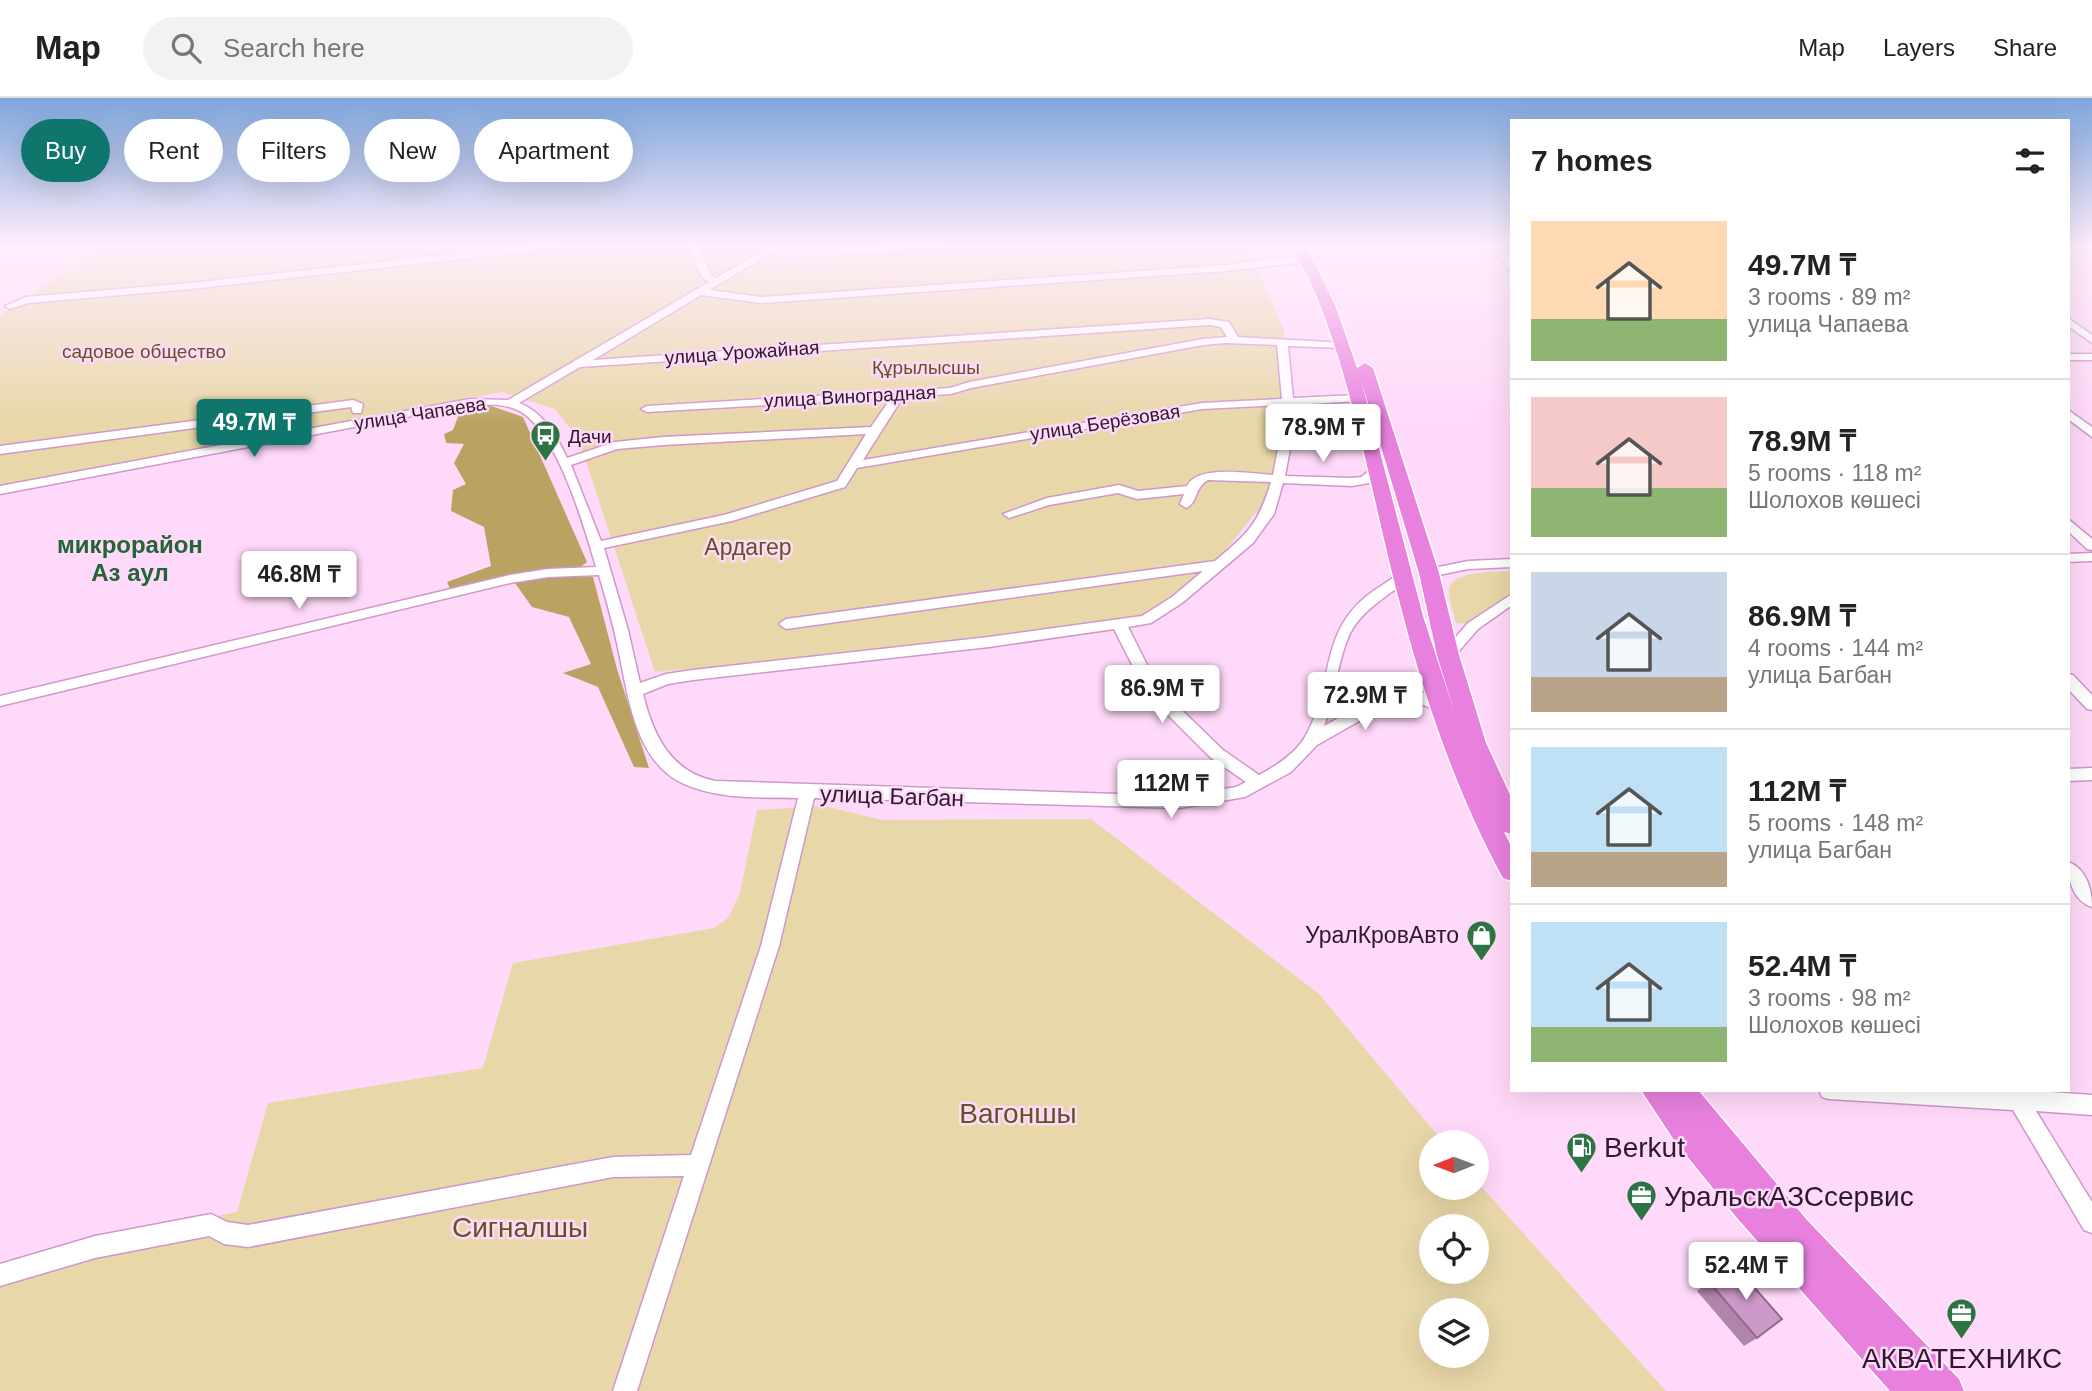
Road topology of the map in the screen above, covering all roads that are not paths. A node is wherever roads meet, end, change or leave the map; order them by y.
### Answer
1 (14, 304) edge
2 (677, 304) edge
3 (1328, 304) edge
4 (1338, 304) edge
5 (10, 306) dead end
6 (2070, 323) edge
7 (2092, 340) edge
8 (1235, 341) junction
9 (1282, 342) junction
10 (1342, 345) junction
11 (2070, 357) edge
12 (2092, 357) edge
13 (576, 364) junction
14 (901, 392) junction
15 (1358, 398) junction
16 (1288, 403) junction
17 (510, 404) junction
18 (647, 409) dead end
19 (357, 411) dead end
20 (2070, 415) edge
21 (877, 430) junction
22 (2092, 433) edge
23 (0, 450) edge
24 (564, 463) junction
25 (854, 466) junction
26 (1376, 470) junction
27 (1278, 479) junction
28 (1192, 489) junction
29 (0, 490) edge
30 (1186, 504) dead end
31 (1009, 514) dead end
32 (2070, 525) edge
33 (596, 546) junction
34 (2092, 546) edge
35 (2092, 557) edge
36 (2070, 558) edge
37 (1510, 563) edge
38 (1218, 565) junction
39 (603, 571) junction
40 (1429, 573) junction
41 (1405, 578) junction
42 (1510, 599) edge
43 (786, 624) dead end
44 (1119, 624) junction
45 (1448, 655) junction
46 (2070, 681) edge
47 (635, 691) junction
48 (0, 701) edge
49 (2092, 705) edge
50 (1443, 709) junction
51 (1311, 741) junction
52 (2092, 774) edge
53 (2070, 775) edge
54 (1258, 782) junction
55 (807, 793) junction
56 (1510, 821) edge
57 (1510, 868) edge
58 (2070, 872) edge
59 (2092, 900) edge
60 (1657, 1092) edge
61 (1681, 1092) edge
62 (1891, 1092) edge
63 (2015, 1096) edge
64 (2092, 1105) edge
65 (699, 1165) junction
66 (2092, 1222) edge
67 (0, 1275) edge
68 (625, 1391) edge
69 (1914, 1391) edge
70 (1947, 1391) edge

1 - 5 street
2 - 13 street
3 - 10 highway
4 - 40 highway
6 - 7 street
8 - 9 street, улица Виноградная
8 - 13 street, улица Урожайная
8 - 14 street, улица Виноградная
9 - 10 street, улица Виноградная
9 - 16 street
10 - 15 highway
11 - 12 street
13 - 17 street
14 - 18 street, улица Виноградная
14 - 21 street
15 - 16 street, улица Берёзовая
15 - 26 highway
16 - 25 street, улица Берёзовая
16 - 27 street
17 - 24 street, улица Багбан
17 - 29 street, улица Чапаева
19 - 23 street
20 - 22 street
21 - 24 street
21 - 25 street
24 - 33 street, улица Багбан
25 - 33 street
26 - 27 street
26 - 41 highway
27 - 28 street
27 - 38 street
28 - 30 street
28 - 31 street
32 - 34 street
33 - 39 street, улица Багбан
35 - 36 street
37 - 40 street
38 - 43 street
38 - 44 street
39 - 47 street, улица Багбан
39 - 48 street
40 - 41 highway
40 - 45 highway
41 - 50 highway
41 - 51 street, улица Багбан
42 - 45 street
44 - 47 street
44 - 54 street
45 - 56 highway
46 - 49 street
47 - 55 street, улица Багбан
50 - 51 street
50 - 57 highway
51 - 54 street, улица Багбан
52 - 53 street
54 - 55 street, улица Багбан
55 - 65 street
58 - 59 street
60 - 69 highway
61 - 70 highway
62 - 63 street
63 - 64 street
63 - 66 street
65 - 67 street
65 - 68 street

